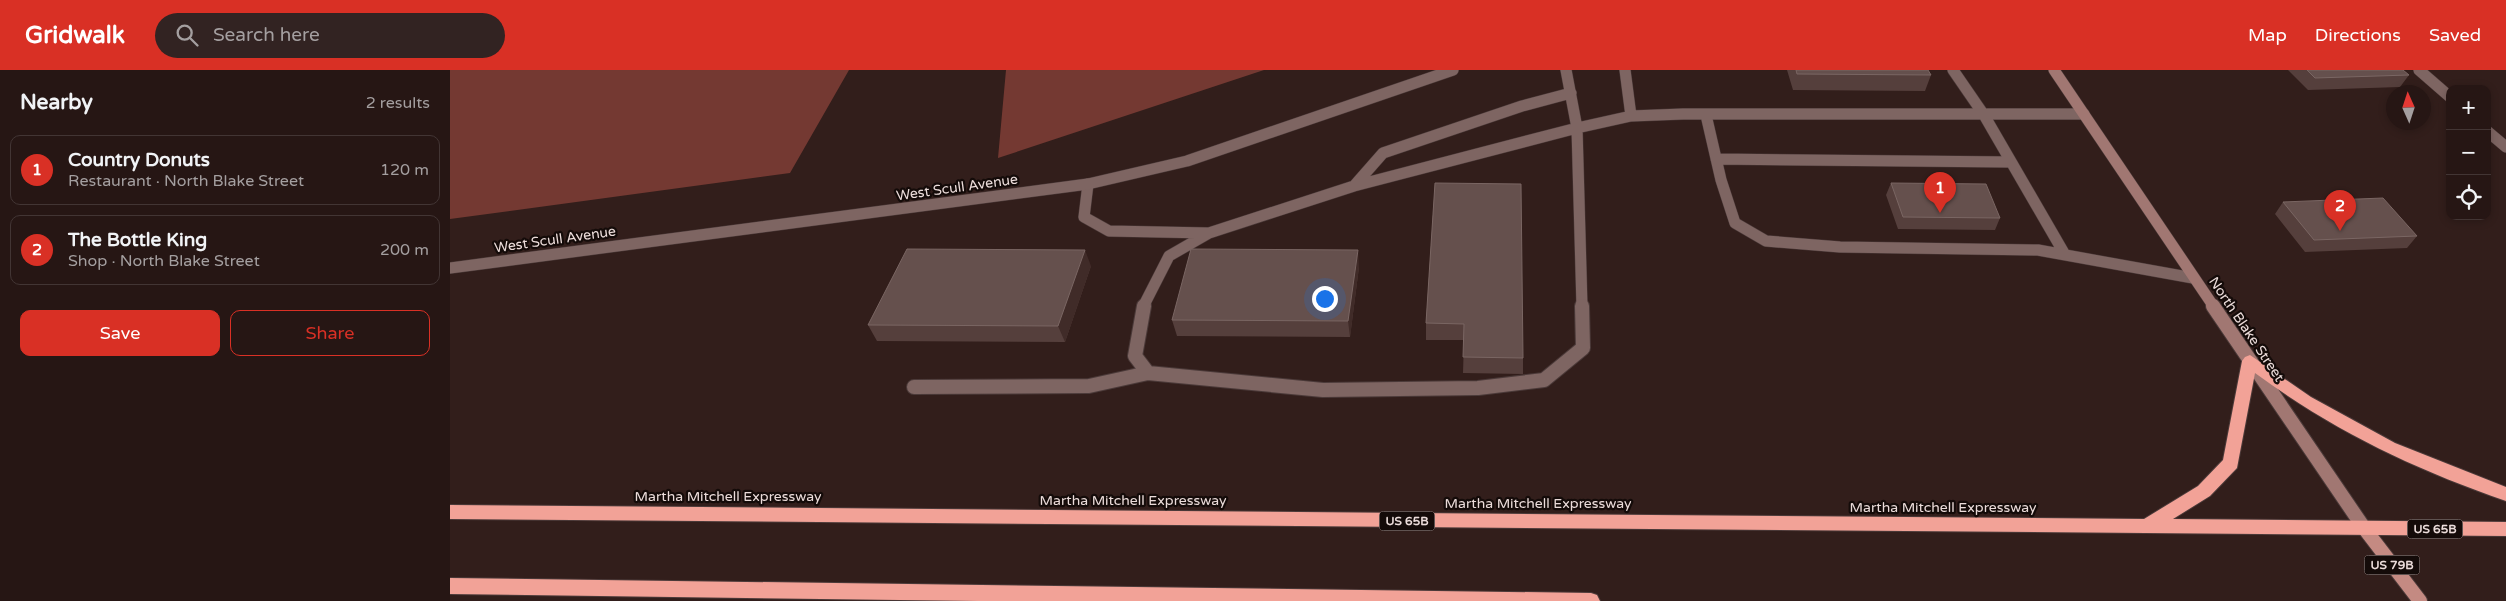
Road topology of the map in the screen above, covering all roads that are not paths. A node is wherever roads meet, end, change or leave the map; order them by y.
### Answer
1 (1453, 70) edge
2 (1566, 70) edge
3 (1625, 70) edge
4 (1953, 70) edge
5 (2054, 70) edge
6 (2419, 70) edge
7 (1571, 93) junction
8 (2446, 94) edge
9 (2084, 114) junction
10 (1706, 115) junction
11 (1984, 115) junction
12 (1631, 116) junction
13 (1577, 128) junction
14 (2491, 134) edge
15 (2506, 147) edge
16 (1716, 159) junction
17 (2010, 162) junction
18 (1088, 184) junction
19 (1354, 186) junction
20 (1209, 233) junction
21 (2064, 254) junction
22 (450, 268) edge
23 (2193, 278) junction
24 (2250, 361) junction
25 (1148, 373) junction
26 (914, 387) dead end
27 (2506, 494) edge
28 (450, 512) edge
29 (2145, 527) junction
30 (2364, 528) junction
31 (2506, 529) edge
32 (450, 586) edge
33 (1591, 601) edge
34 (2420, 601) edge

1 - 18 street, West Scull Avenue
2 - 7 street
3 - 12 street
4 - 11 street
5 - 9 main road, North Blake Street
6 - 8 street
7 - 13 street
7 - 19 street
9 - 11 street
9 - 23 main road, North Blake Street
10 - 11 street
10 - 12 street
10 - 16 street
11 - 17 street
12 - 13 street
13 - 19 street
13 - 25 street
14 - 15 street
16 - 17 street
16 - 21 street
17 - 21 street
18 - 20 street
18 - 22 street, West Scull Avenue
19 - 20 street
20 - 25 street
21 - 23 street
23 - 24 main road, North Blake Street
24 - 27 highway
24 - 29 highway
24 - 30 main road, North Blake Street
25 - 26 street
28 - 29 highway, Martha Mitchell Expressway / US 65B
29 - 30 highway, Martha Mitchell Expressway / US 65B
30 - 31 highway, Martha Mitchell Expressway / US 65B
30 - 34 main road, North Blake Street / US 79B
32 - 33 highway

